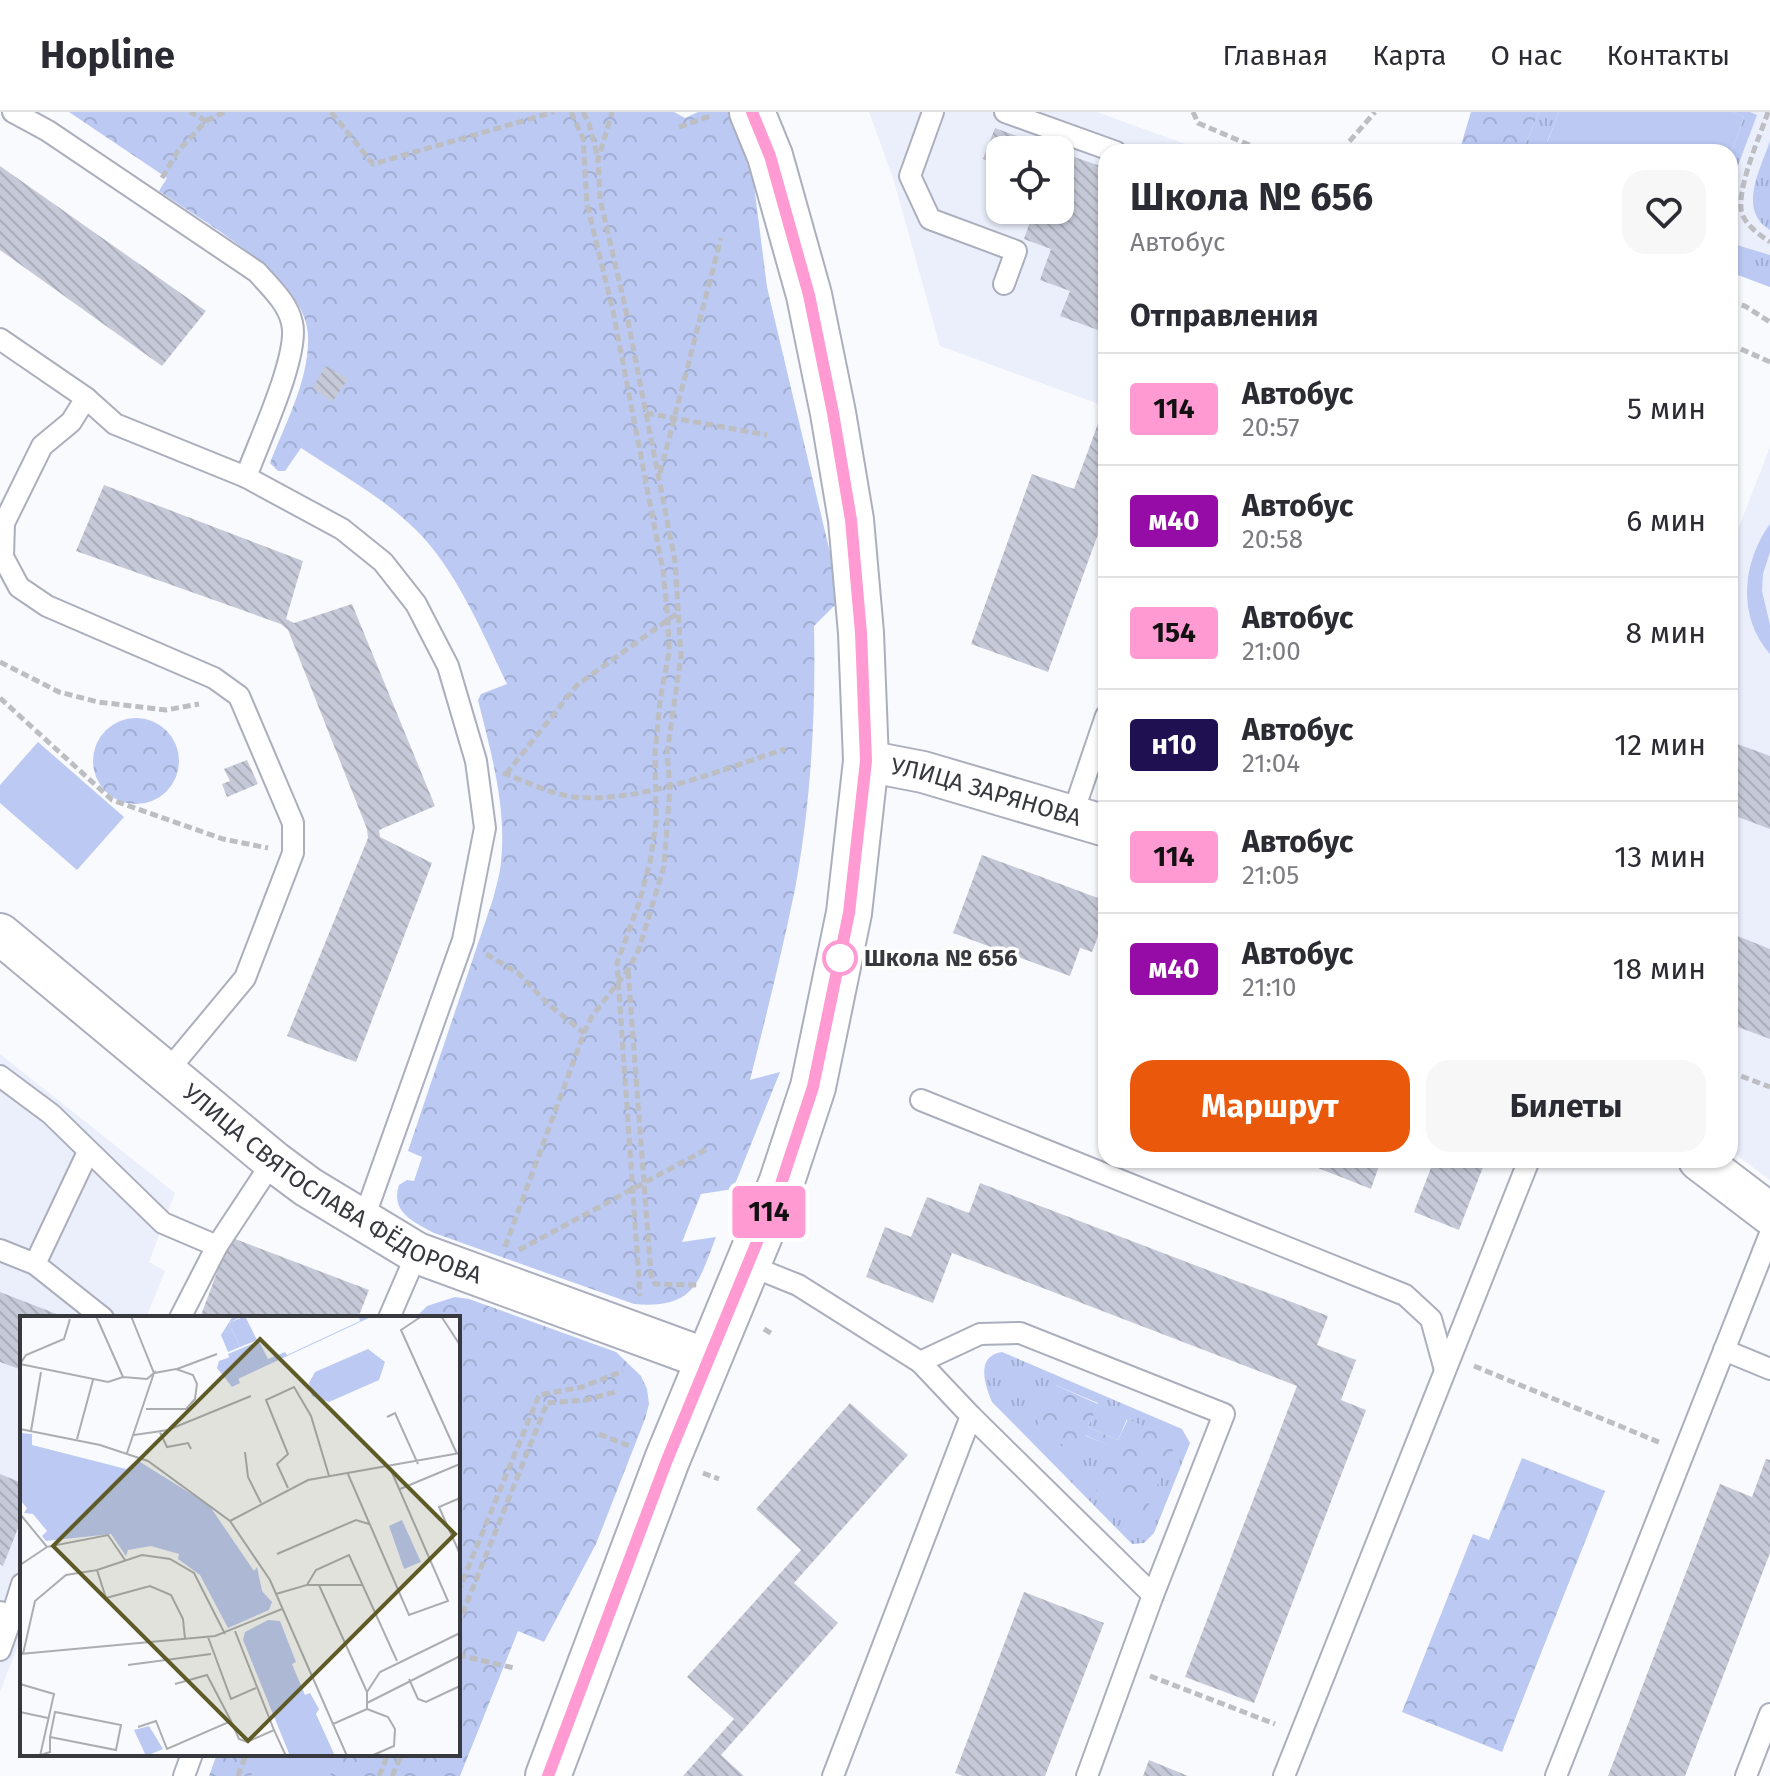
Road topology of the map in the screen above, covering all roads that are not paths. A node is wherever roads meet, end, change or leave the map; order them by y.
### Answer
1 (13, 112) edge
2 (933, 112) edge
3 (1005, 112) edge
4 (732, 113) edge
5 (1098, 146) edge
6 (1004, 284) dead end
7 (0, 339) edge
8 (86, 398) junction
9 (246, 477) junction
10 (866, 761) junction
11 (1098, 765) edge
12 (1089, 821) edge
13 (0, 934) edge
14 (166, 1073) junction
15 (0, 1076) edge
16 (921, 1100) dead end
17 (88, 1152) junction
18 (273, 1161) junction
19 (1526, 1168) edge
20 (1710, 1168) edge
21 (1770, 1214) edge
22 (363, 1221) junction
23 (1770, 1234) edge
24 (217, 1246) junction
25 (0, 1250) edge
26 (417, 1253) junction
27 (35, 1264) junction
28 (748, 1265) junction
29 (100, 1316) edge
30 (181, 1316) edge
31 (390, 1316) edge
32 (1724, 1350) junction
33 (709, 1360) junction
34 (920, 1362) junction
35 (1448, 1363) junction
36 (1770, 1369) edge
37 (971, 1416) junction
38 (20, 1588) edge
39 (1153, 1595) junction
40 (6, 1614) edge
41 (0, 1650) edge
42 (1770, 1714) edge
43 (191, 1756) edge
44 (184, 1776) edge
45 (548, 1776) edge
46 (833, 1776) edge
47 (1087, 1776) edge
48 (1284, 1776) edge
49 (1556, 1776) edge
50 (1746, 1776) edge

1 - 9 lane
2 - 6 lane
3 - 5 lane
4 - 10 street
7 - 8 lane
8 - 9 lane
8 - 14 lane
9 - 22 lane
10 - 12 street, УЛИЦА ЗАРЯНОВА
10 - 28 street
11 - 12 lane
13 - 14 street, УЛИЦА СВЯТОСЛАВА ФЁДОРОВА
14 - 18 street, УЛИЦА СВЯТОСЛАВА ФЁДОРОВА
15 - 17 lane
16 - 35 lane
17 - 24 lane
17 - 27 lane
18 - 22 street, УЛИЦА СВЯТОСЛАВА ФЁДОРОВА
18 - 24 lane
19 - 35 lane
20 - 21 street
22 - 26 street, УЛИЦА СВЯТОСЛАВА ФЁДОРОВА
23 - 32 lane
24 - 30 lane
25 - 27 lane
26 - 31 lane
26 - 33 street, УЛИЦА СВЯТОСЛАВА ФЁДОРОВА
27 - 29 lane
28 - 33 street
28 - 34 lane
32 - 36 lane
32 - 49 lane
33 - 45 street
34 - 37 lane
34 - 39 lane
35 - 48 lane
37 - 39 lane
37 - 46 lane
38 - 40 lane
39 - 47 lane
40 - 41 lane
42 - 50 lane
43 - 44 lane

